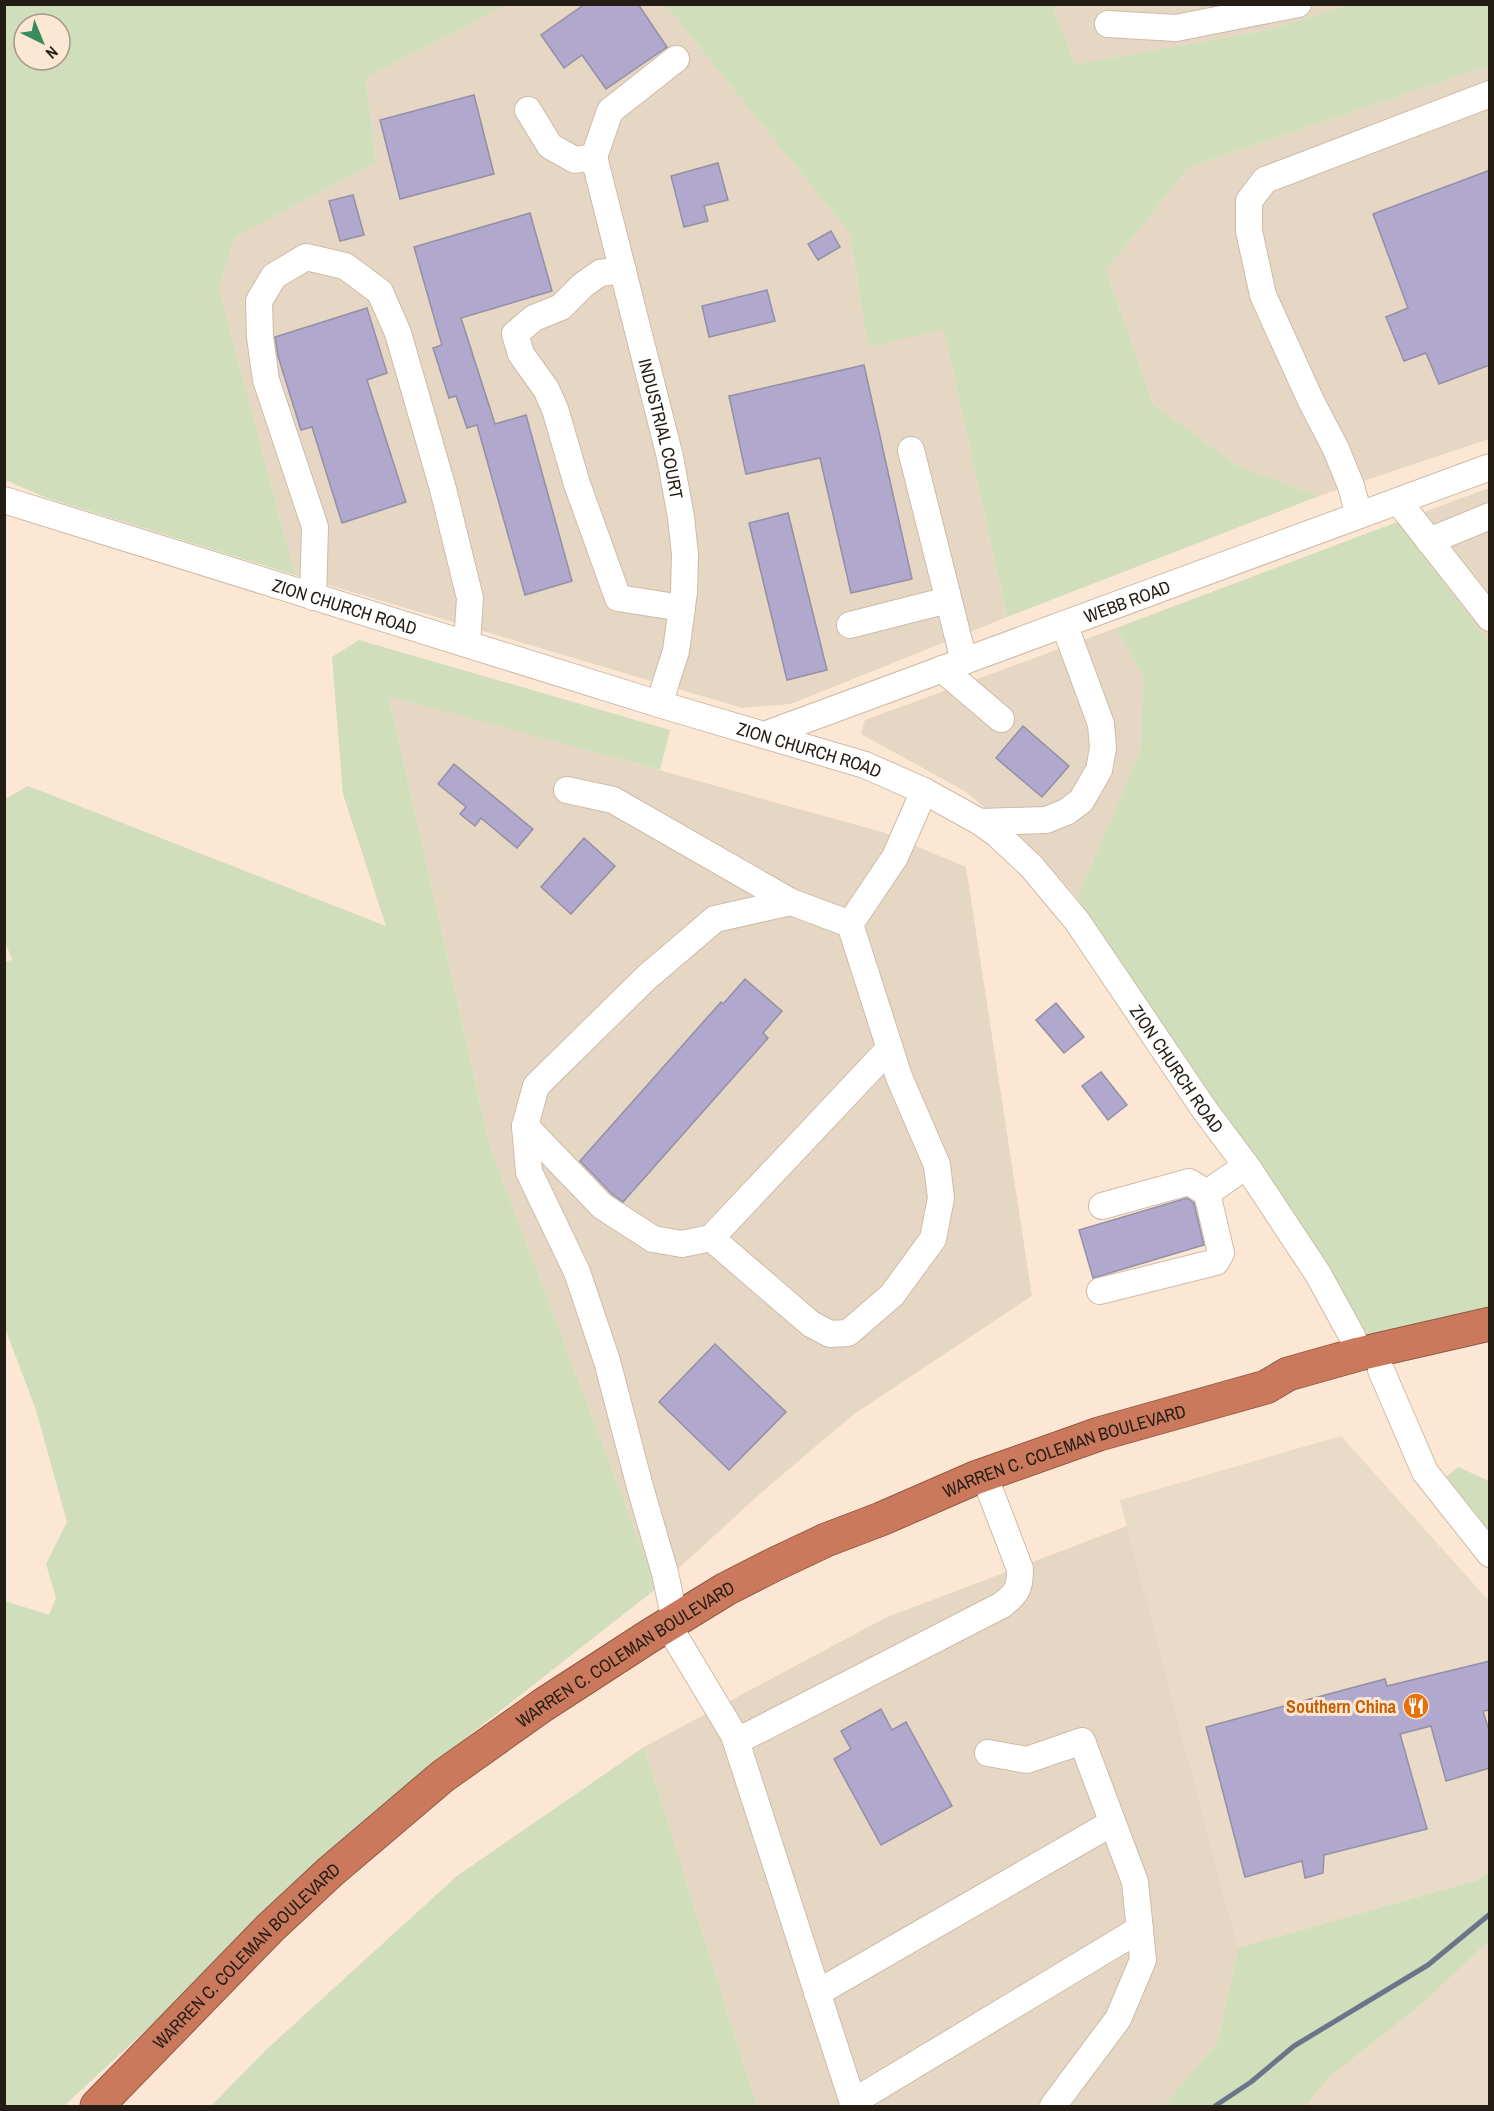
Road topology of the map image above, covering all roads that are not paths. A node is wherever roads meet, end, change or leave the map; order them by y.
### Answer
1 (1298, 4) edge
2 (1108, 24) dead end
3 (676, 59) dead end
4 (1490, 94) edge
5 (528, 110) dead end
6 (594, 157) junction
7 (623, 270) junction
8 (911, 450) dead end
9 (1490, 467) edge
10 (4, 500) edge
11 (1398, 501) junction
12 (1359, 515) junction
13 (1490, 516) edge
14 (1429, 541) junction
15 (313, 597) junction
16 (948, 600) junction
17 (682, 608) junction
18 (1490, 618) edge
19 (1064, 624) junction
20 (850, 625) dead end
21 (466, 644) junction
22 (953, 665) junction
23 (660, 704) junction
24 (1001, 718) dead end
25 (764, 735) junction
26 (567, 790) dead end
27 (924, 791) junction
28 (980, 822) junction
29 (791, 902) junction
30 (850, 924) junction
31 (890, 1048) junction
32 (525, 1126) junction
33 (1246, 1166) junction
34 (1207, 1193) junction
35 (1102, 1206) dead end
36 (711, 1238) junction
37 (1100, 1291) dead end
38 (1490, 1324) edge
39 (1490, 1343) edge
40 (1370, 1362) junction
41 (984, 1475) junction
42 (1490, 1554) edge
43 (671, 1623) junction
44 (734, 1735) junction
45 (988, 1753) dead end
46 (1112, 1823) junction
47 (1140, 1929) junction
48 (817, 1993) junction
49 (853, 2104) edge
50 (97, 2106) edge
51 (1053, 2106) edge

1 - 2 street
3 - 6 street
4 - 12 street
5 - 6 street
6 - 7 street, INDUSTRIAL COURT
7 - 17 street, INDUSTRIAL COURT
7 - 17 street
8 - 16 street
9 - 11 street, WEBB ROAD
10 - 15 street, ZION CHURCH ROAD
11 - 12 street, WEBB ROAD
11 - 14 street
12 - 19 street, WEBB ROAD
13 - 14 street
14 - 18 street
15 - 21 street, ZION CHURCH ROAD
15 - 21 street
16 - 20 street
16 - 22 street
17 - 23 street, INDUSTRIAL COURT
19 - 22 street, WEBB ROAD
19 - 28 street
21 - 23 street, ZION CHURCH ROAD
22 - 24 street
22 - 25 street, WEBB ROAD
23 - 25 street, ZION CHURCH ROAD
25 - 27 street, ZION CHURCH ROAD
26 - 29 street
27 - 28 street, ZION CHURCH ROAD
27 - 30 street
28 - 33 street, ZION CHURCH ROAD
29 - 30 street
29 - 32 street
30 - 31 street
31 - 36 street
31 - 36 street
32 - 36 street
32 - 43 street
33 - 34 street
33 - 40 street, ZION CHURCH ROAD
34 - 35 street
34 - 37 street
38 - 40 highway, WARREN C. COLEMAN BOULEVARD
39 - 40 highway, WARREN C. COLEMAN BOULEVARD
40 - 41 highway, WARREN C. COLEMAN BOULEVARD
40 - 42 street, ZION CHURCH ROAD
41 - 43 highway, WARREN C. COLEMAN BOULEVARD
41 - 44 street
43 - 44 street
43 - 50 highway, WARREN C. COLEMAN BOULEVARD
44 - 48 street
45 - 46 street
46 - 47 street
46 - 48 street
47 - 49 street
47 - 51 street
48 - 49 street

